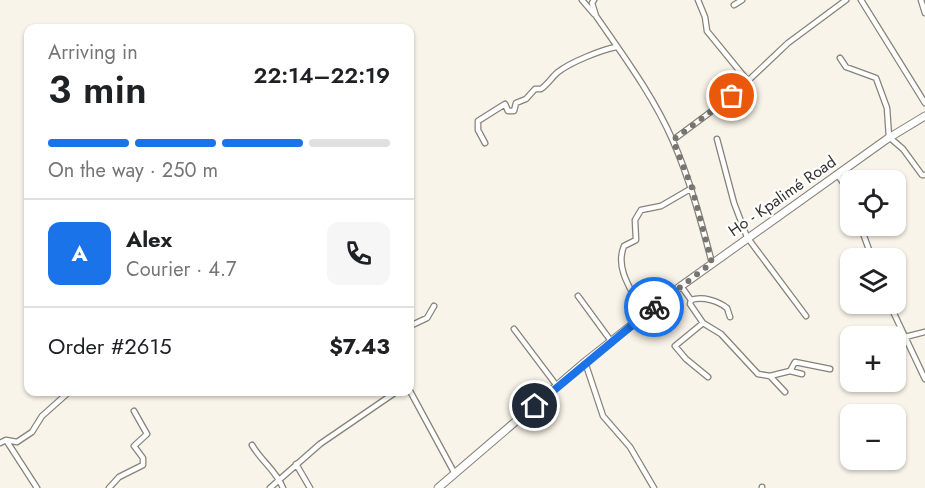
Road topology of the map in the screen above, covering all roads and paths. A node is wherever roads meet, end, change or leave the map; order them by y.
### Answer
1 (582, 0) edge
2 (594, 0) edge
3 (698, 0) edge
4 (742, 0) edge
5 (846, 0) edge
6 (861, 0) edge
7 (921, 0) edge
8 (734, 5) dead end
9 (925, 13) edge
10 (596, 16) junction
11 (616, 47) junction
12 (840, 58) dead end
13 (747, 81) junction
14 (925, 104) edge
15 (925, 116) edge
16 (890, 137) junction
17 (717, 139) dead end
18 (673, 140) junction
19 (485, 143) dead end
20 (837, 174) junction
21 (925, 175) edge
22 (840, 178) edge
23 (692, 188) junction
24 (747, 237) junction
25 (712, 263) junction
26 (681, 286) junction
27 (578, 296) dead end
28 (692, 300) junction
29 (434, 306) dead end
30 (644, 315) junction
31 (806, 316) dead end
32 (730, 317) dead end
33 (703, 323) junction
34 (414, 324) edge
35 (514, 328) dead end
36 (925, 332) edge
37 (906, 337) edge
38 (906, 339) edge
39 (611, 341) junction
40 (585, 362) junction
41 (830, 369) dead end
42 (790, 371) junction
43 (802, 374) dead end
44 (770, 376) junction
45 (708, 377) dead end
46 (925, 379) edge
47 (557, 386) junction
48 (785, 393) dead end
49 (64, 396) edge
50 (390, 396) edge
51 (413, 396) edge
52 (134, 411) dead end
53 (6, 440) junction
54 (0, 443) edge
55 (252, 445) dead end
56 (296, 464) junction
57 (455, 474) junction
58 (279, 479) junction
59 (37, 488) edge
60 (109, 488) edge
61 (270, 488) edge
62 (283, 488) edge
63 (310, 488) edge
64 (438, 488) edge
65 (654, 488) edge

1 - 10 street
2 - 10 street
3 - 13 street
4 - 8 street
5 - 13 street
6 - 14 street
7 - 9 street
10 - 11 street
11 - 18 street
11 - 19 street
12 - 16 street
13 - 18 street
15 - 16 main road, Ho - Kpalimé Road
16 - 20 main road, Ho - Kpalimé Road
16 - 21 street
17 - 24 street
18 - 23 street
20 - 22 street
20 - 24 main road, Ho - Kpalimé Road
23 - 25 street
23 - 30 street
24 - 25 main road, Ho - Kpalimé Road
24 - 31 street
25 - 26 main road, Ho - Kpalimé Road
26 - 28 street
26 - 30 main road, Ho - Kpalimé Road
27 - 39 street
28 - 32 street
28 - 33 street
29 - 34 street
30 - 39 main road, Ho - Kpalimé Road
33 - 44 street
33 - 45 street
35 - 47 street
36 - 37 street
38 - 46 street
39 - 40 main road, Ho - Kpalimé Road
40 - 47 main road, Ho - Kpalimé Road
40 - 65 street
41 - 42 street
42 - 43 street
42 - 44 street
44 - 48 street
47 - 57 main road, Ho - Kpalimé Road
49 - 53 street
50 - 56 street
51 - 57 street
52 - 60 street
53 - 54 street
53 - 59 street
55 - 58 street
56 - 58 street
56 - 63 street
57 - 64 main road, Ho - Kpalimé Road
58 - 61 street
58 - 62 street

